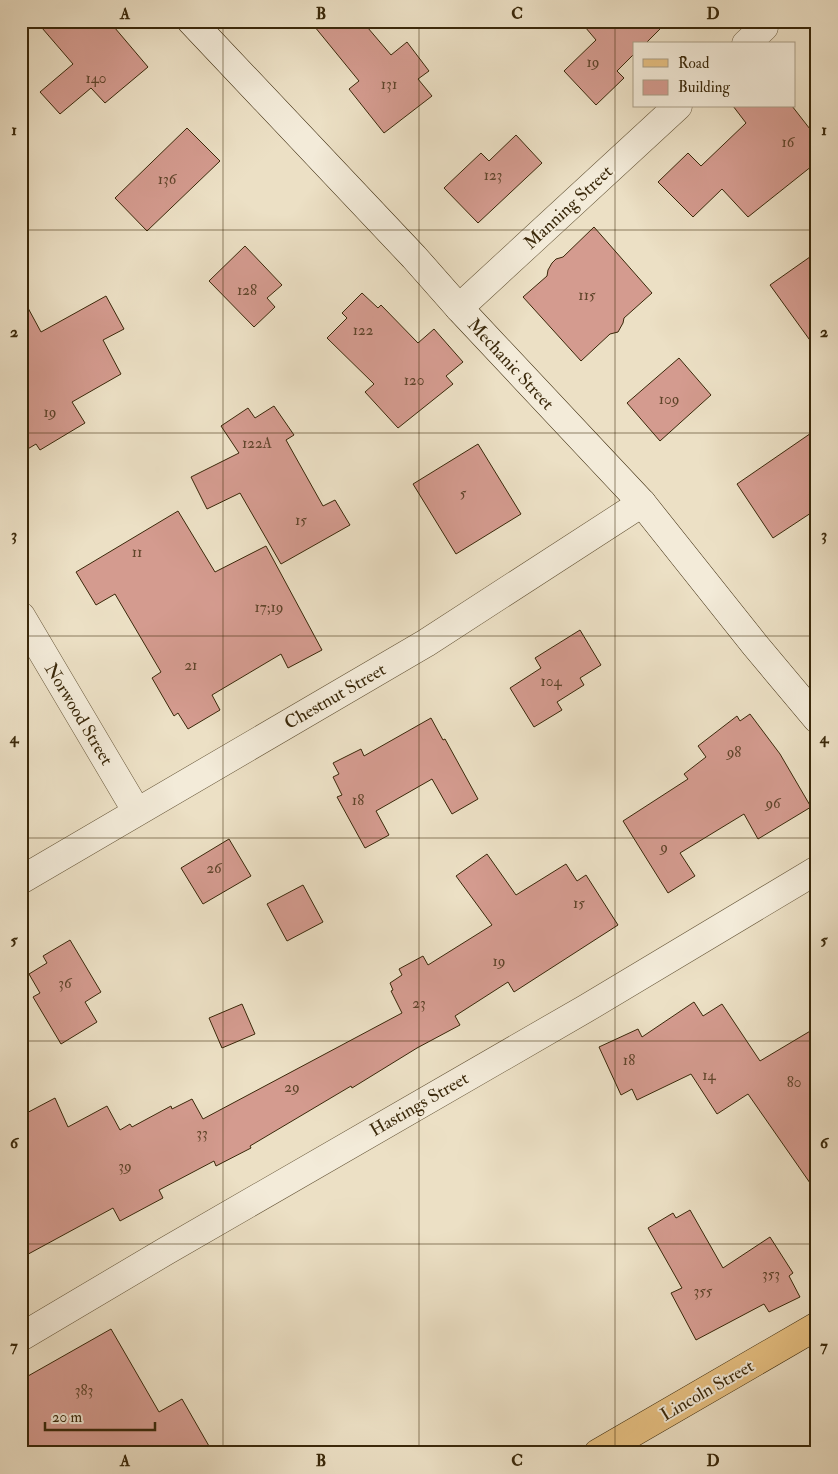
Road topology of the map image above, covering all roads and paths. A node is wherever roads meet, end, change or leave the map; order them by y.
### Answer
1 (195, 23) edge
2 (676, 108) edge
3 (459, 308) junction
4 (642, 503) junction
5 (21, 616) edge
6 (817, 719) edge
7 (137, 812) junction
8 (817, 870) edge
9 (21, 880) edge
10 (817, 1326) edge
11 (21, 1338) edge
12 (598, 1453) edge

1 - 3 street, Mechanic Street
2 - 3 street, Manning Street
3 - 4 street, Mechanic Street
4 - 6 street, Mechanic Street
4 - 7 street, Chestnut Street
5 - 7 street, Norwood Street
7 - 9 street, Chestnut Street
8 - 11 street, Hastings Street
10 - 12 main road, Lincoln Street

